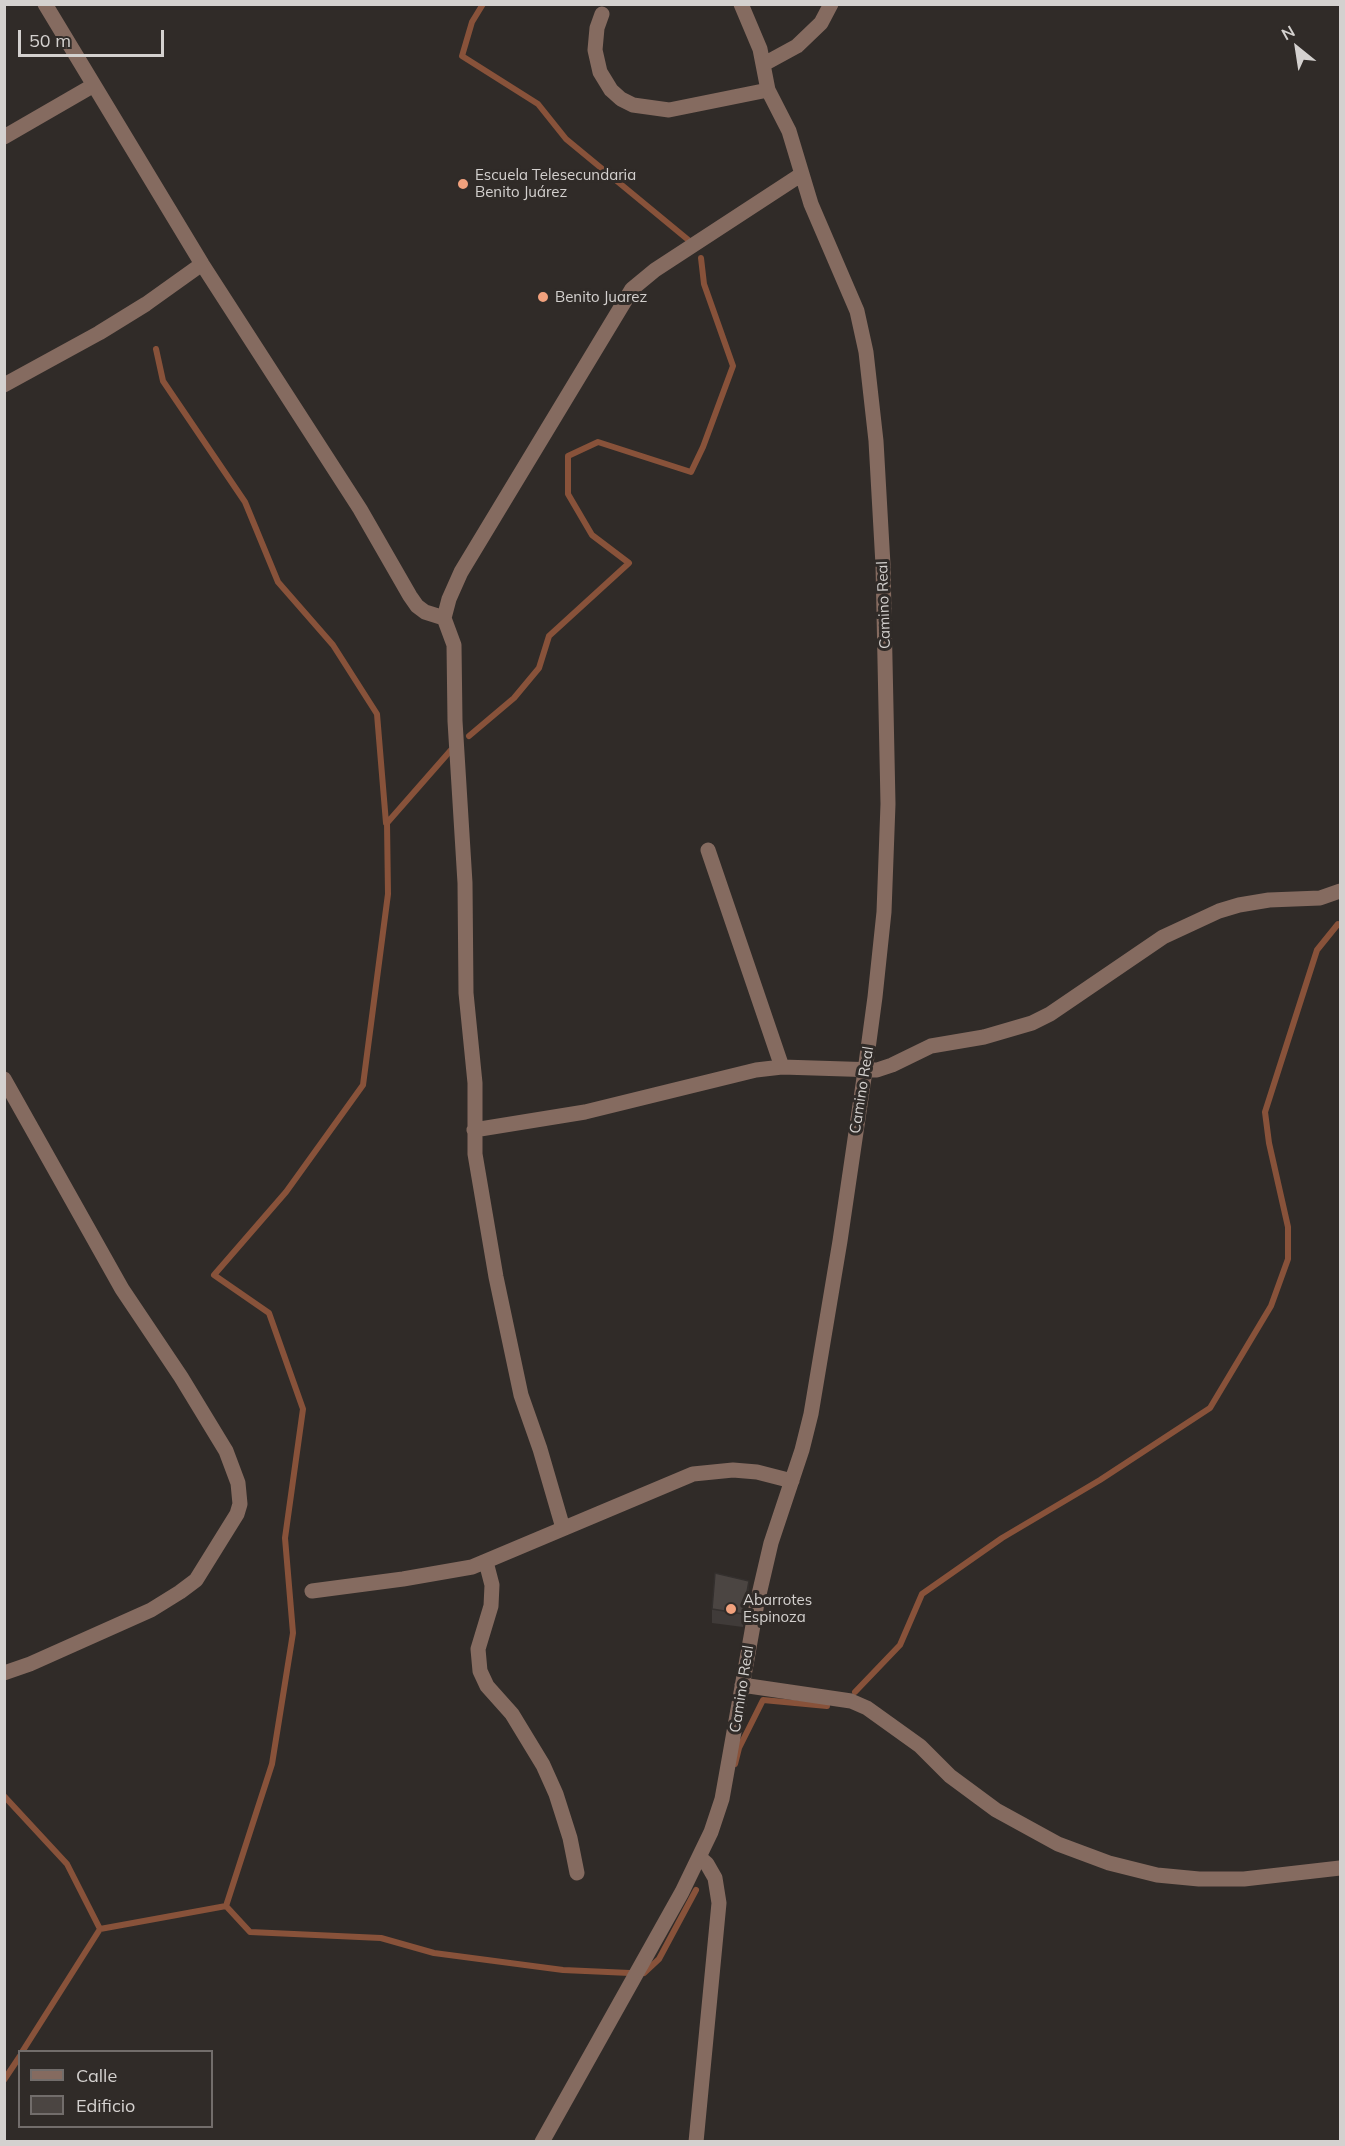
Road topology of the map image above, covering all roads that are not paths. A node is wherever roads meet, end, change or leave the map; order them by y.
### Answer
1 (45, 4) edge
2 (741, 4) edge
3 (831, 4) edge
4 (602, 14) dead end
5 (764, 64) junction
6 (94, 85) junction
7 (768, 90) junction
8 (4, 137) edge
9 (802, 174) junction
10 (202, 264) junction
11 (4, 385) edge
12 (444, 618) junction
13 (708, 850) dead end
14 (1341, 891) edge
15 (782, 1067) junction
16 (865, 1071) junction
17 (4, 1079) edge
18 (474, 1130) junction
19 (792, 1481) junction
20 (563, 1528) junction
21 (486, 1562) junction
22 (312, 1591) dead end
23 (4, 1673) edge
24 (742, 1685) junction
25 (699, 1857) junction
26 (1341, 1868) edge
27 (577, 1873) dead end
28 (542, 2142) edge
29 (696, 2142) edge

1 - 6 street
2 - 5 street, Camino Real
3 - 5 street
4 - 7 street
5 - 7 street, Camino Real
6 - 8 street
6 - 10 street
7 - 9 street, Camino Real
9 - 12 street
9 - 16 street, Camino Real
10 - 11 street
10 - 12 street
12 - 18 street
13 - 15 street
14 - 16 street
15 - 16 street
15 - 18 street
16 - 19 street, Camino Real
17 - 23 street
18 - 20 street
19 - 20 street
19 - 24 street, Camino Real
20 - 21 street
21 - 22 street
21 - 27 street
24 - 25 street, Camino Real
24 - 26 street
25 - 28 street, Camino Real
25 - 29 street

